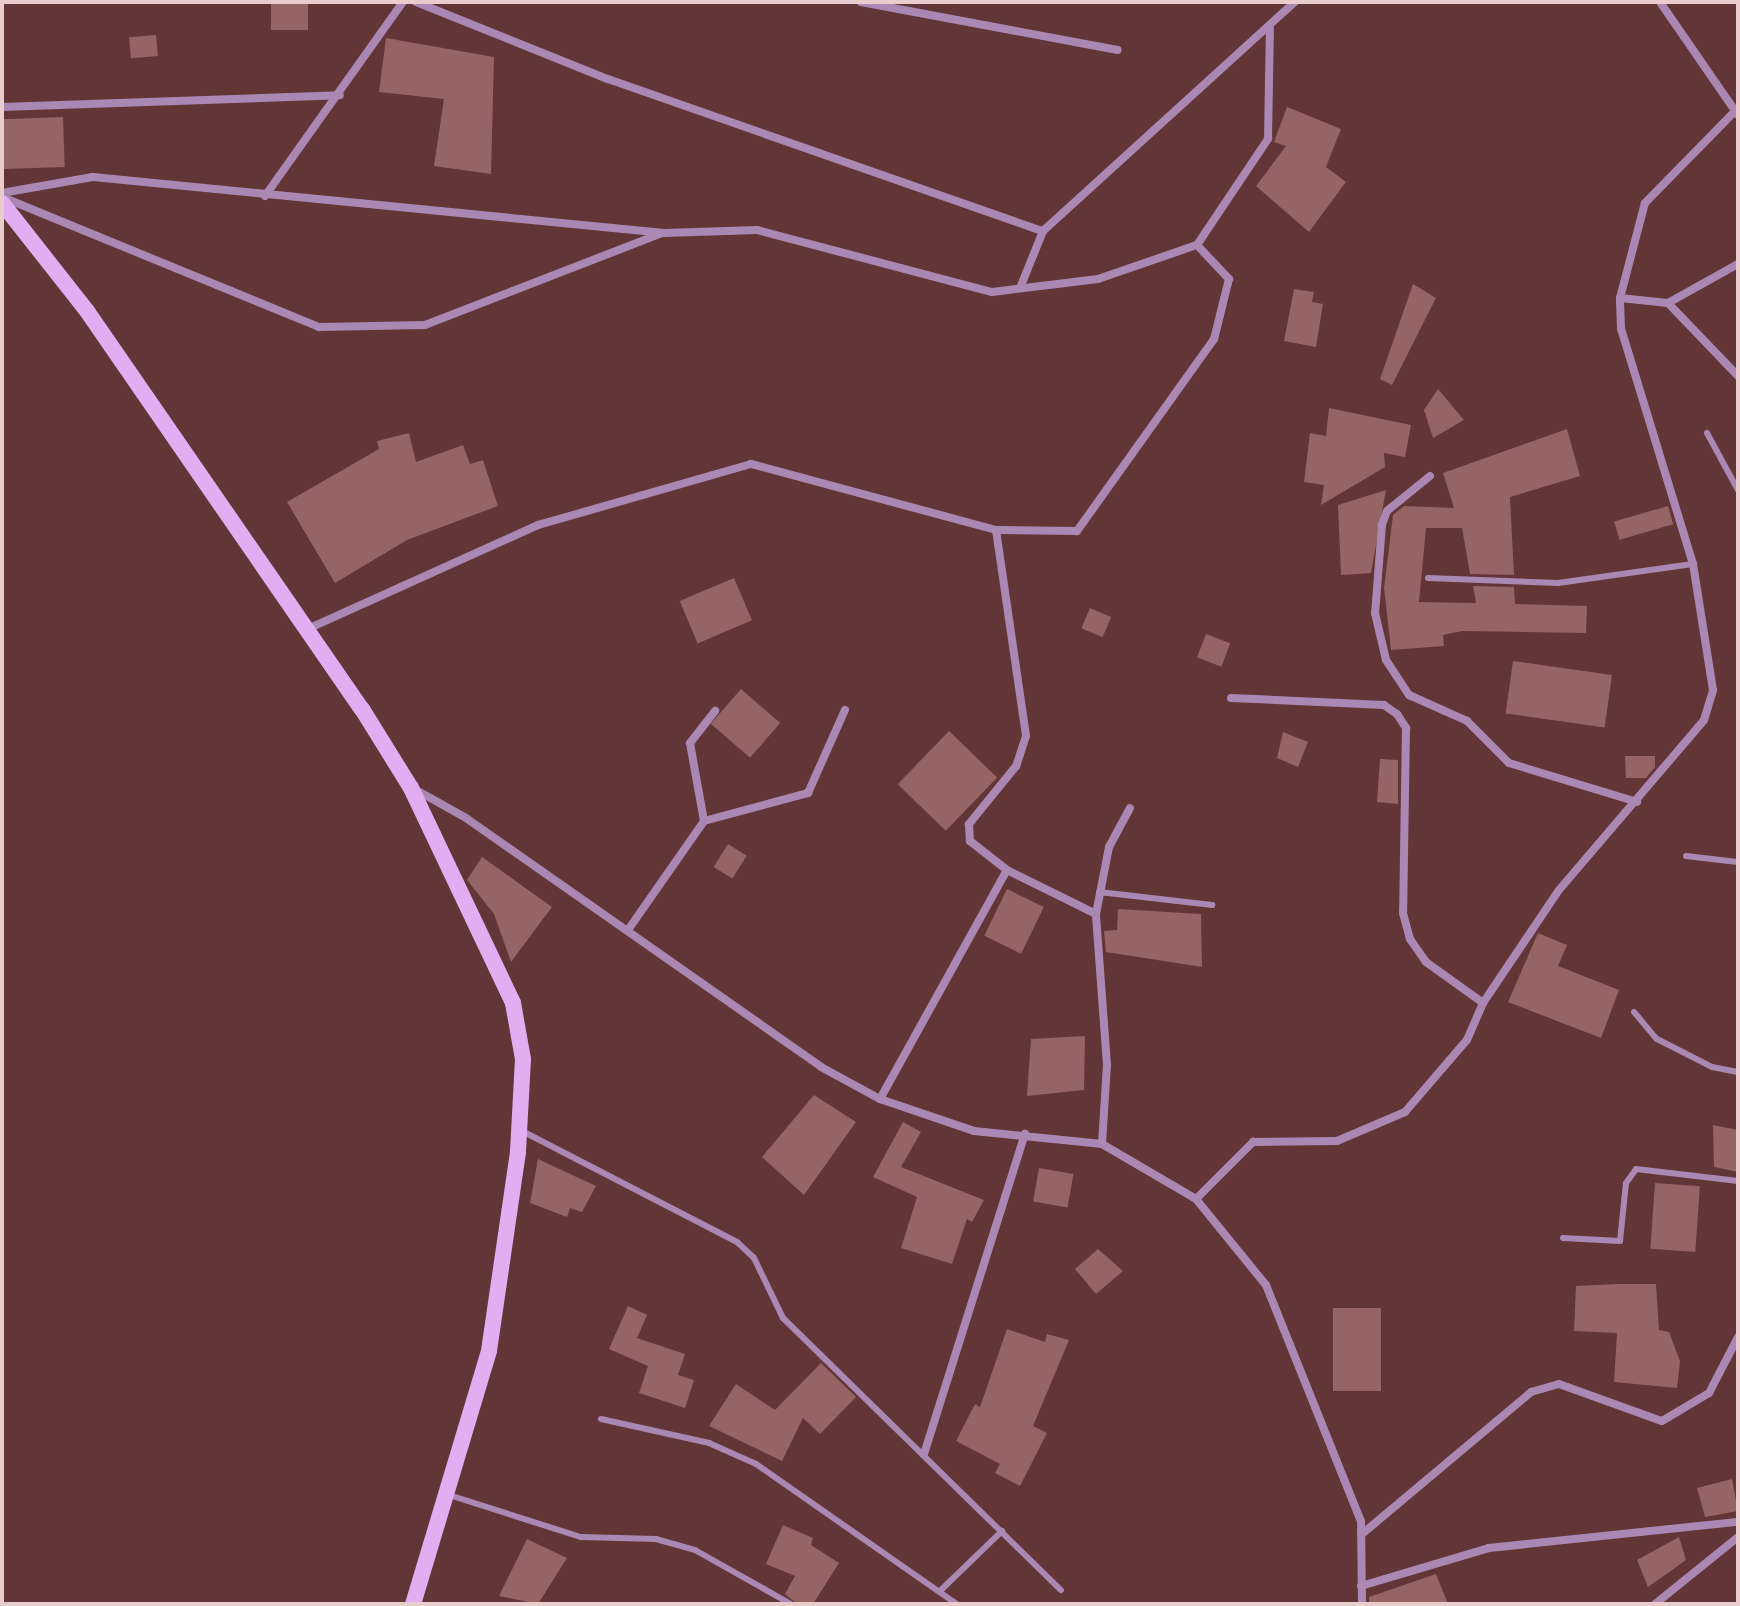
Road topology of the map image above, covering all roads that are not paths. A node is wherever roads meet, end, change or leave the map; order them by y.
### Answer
1 (403, 2) edge
2 (416, 2) edge
3 (861, 2) edge
4 (1295, 2) edge
5 (1660, 2) edge
6 (1270, 29) junction
7 (1118, 50) dead end
8 (340, 95) junction
9 (2, 107) edge
10 (1737, 111) edge
11 (2, 195) edge
12 (265, 196) junction
13 (2, 203) edge
14 (1043, 231) junction
15 (664, 233) junction
16 (1197, 245) junction
17 (1738, 264) edge
18 (1020, 288) junction
19 (1620, 298) junction
20 (1668, 303) junction
21 (1738, 376) edge
22 (1707, 433) dead end
23 (1735, 474) edge
24 (1430, 476) dead end
25 (1738, 490) edge
26 (996, 530) junction
27 (1693, 564) junction
28 (1428, 578) dead end
29 (307, 629) junction
30 (1231, 698) dead end
31 (845, 710) dead end
32 (715, 711) dead end
33 (411, 788) junction
34 (1637, 802) junction
35 (1130, 808) dead end
36 (704, 821) junction
37 (1686, 856) dead end
38 (1738, 862) edge
39 (1007, 870) junction
40 (1099, 892) junction
41 (1212, 905) dead end
42 (1096, 914) junction
43 (628, 930) junction
44 (1483, 1003) junction
45 (1634, 1012) dead end
46 (1738, 1072) edge
47 (880, 1099) junction
48 (519, 1130) junction
49 (1025, 1134) junction
50 (1102, 1144) junction
51 (1738, 1181) edge
52 (1196, 1199) junction
53 (1563, 1238) dead end
54 (1738, 1337) edge
55 (601, 1419) dead end
56 (924, 1454) junction
57 (449, 1495) junction
58 (1738, 1522) edge
59 (1002, 1531) junction
60 (1362, 1534) junction
61 (1738, 1537) edge
62 (1361, 1586) junction
63 (941, 1590) junction
64 (1061, 1590) dead end
65 (413, 1604) edge
66 (791, 1604) edge
67 (957, 1604) edge
68 (1362, 1604) edge
69 (1655, 1604) edge

1 - 8 street
2 - 14 street
3 - 7 street
4 - 6 street
5 - 10 street
6 - 14 street
6 - 16 street
8 - 9 street
8 - 12 street
10 - 19 street
11 - 12 street
11 - 15 street
12 - 15 street
13 - 29 main road
14 - 18 street
15 - 18 street
16 - 18 street
16 - 26 street
17 - 20 street
19 - 20 street
19 - 27 street
20 - 21 street
22 - 23 lane
23 - 25 lane
24 - 34 street
26 - 29 street
26 - 39 street
27 - 28 lane
27 - 34 street
29 - 33 main road
30 - 44 street
31 - 36 street
32 - 36 street
33 - 43 street
33 - 48 main road
34 - 44 street
35 - 40 street
36 - 43 street
37 - 38 lane
39 - 42 street
39 - 47 street
40 - 41 lane
40 - 42 street
42 - 50 street
43 - 47 street
44 - 52 street
45 - 46 lane
47 - 49 street
48 - 56 lane
48 - 57 main road
49 - 50 street
49 - 56 street
50 - 52 street
51 - 53 lane
52 - 60 street
54 - 60 street
55 - 63 lane
56 - 59 lane
57 - 65 main road
57 - 66 lane
58 - 62 street
59 - 63 lane
59 - 64 lane
60 - 62 street
61 - 69 street
62 - 68 street
63 - 67 lane

